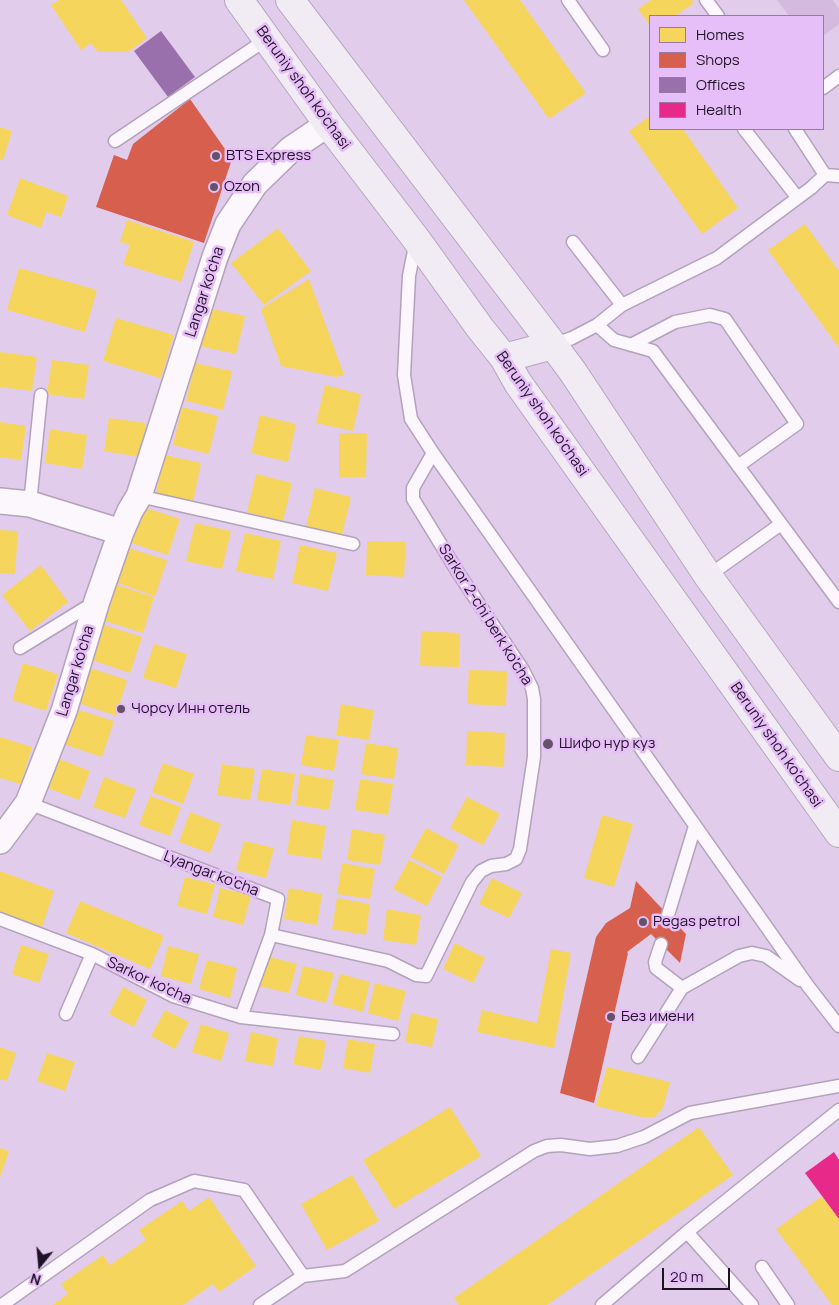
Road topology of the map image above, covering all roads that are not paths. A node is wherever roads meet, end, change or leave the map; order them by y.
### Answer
1 (239, 0) edge
2 (290, 0) edge
3 (568, 0) edge
4 (706, 0) edge
5 (717, 15) edge
6 (267, 39) junction
7 (603, 50) dead end
8 (839, 76) edge
9 (824, 87) edge
10 (328, 124) junction
11 (745, 130) edge
12 (796, 130) edge
13 (115, 141) dead end
14 (825, 175) junction
15 (839, 176) edge
16 (797, 197) junction
17 (416, 238) junction
18 (574, 242) dead end
19 (622, 305) junction
20 (597, 325) junction
21 (553, 345) junction
22 (631, 345) junction
23 (504, 358) junction
24 (41, 395) dead end
25 (433, 453) junction
26 (738, 466) junction
27 (139, 496) junction
28 (0, 501) edge
29 (30, 504) junction
30 (781, 524) junction
31 (120, 532) junction
32 (353, 544) dead end
33 (708, 576) junction
34 (98, 601) junction
35 (839, 602) edge
36 (20, 648) dead end
37 (839, 757) edge
38 (28, 803) junction
39 (695, 826) junction
40 (3, 831) edge
41 (839, 833) edge
42 (668, 915) dead end
43 (0, 918) edge
44 (271, 935) junction
45 (661, 944) dead end
46 (92, 954) junction
47 (808, 986) junction
48 (682, 988) junction
49 (66, 1014) dead end
50 (240, 1017) junction
51 (839, 1026) edge
52 (393, 1034) dead end
53 (638, 1057) dead end
54 (839, 1086) edge
55 (839, 1110) edge
56 (687, 1232) junction
57 (762, 1267) dead end
58 (303, 1276) junction
59 (2, 1305) edge
60 (260, 1305) edge
61 (602, 1305) edge
62 (752, 1305) edge
63 (788, 1305) edge

1 - 6 main road, Beruniy shoh ko'chasi
2 - 21 main road
3 - 7 lane
4 - 5 lane
6 - 10 main road, Beruniy shoh ko'chasi
6 - 13 lane
8 - 9 lane
10 - 17 main road, Beruniy shoh ko'chasi
10 - 27 street, Langar ko'cha
11 - 16 lane
12 - 14 lane
14 - 15 lane
14 - 16 lane
16 - 19 lane
17 - 23 main road, Beruniy shoh ko'chasi
17 - 25 lane
18 - 19 lane
19 - 20 lane
20 - 21 lane
20 - 22 lane
21 - 23 main road
21 - 33 main road
22 - 26 lane
22 - 26 lane
23 - 41 main road, Beruniy shoh ko'chasi
24 - 29 lane
25 - 39 lane
25 - 44 lane, Sarkor 2-chi berk ko'cha
26 - 30 lane
27 - 31 street, Langar ko'cha
27 - 32 lane
28 - 29 street
29 - 31 street
30 - 33 lane
30 - 35 lane
31 - 34 street, Langar ko'cha
33 - 37 main road
34 - 36 lane
34 - 38 street, Langar ko'cha
38 - 40 street, Langar ko'cha
38 - 44 lane, Lyangar ko'cha
39 - 42 lane
39 - 47 lane
43 - 46 lane, Sarkor ko'cha
44 - 50 lane, Lyangar ko'cha
45 - 48 lane
46 - 49 lane
46 - 50 lane, Sarkor ko'cha
47 - 48 lane
47 - 51 lane
48 - 53 lane
50 - 52 lane, Sarkor ko'cha
54 - 58 lane
55 - 56 lane
56 - 61 lane
56 - 62 lane
57 - 63 lane
58 - 59 lane
58 - 60 lane

